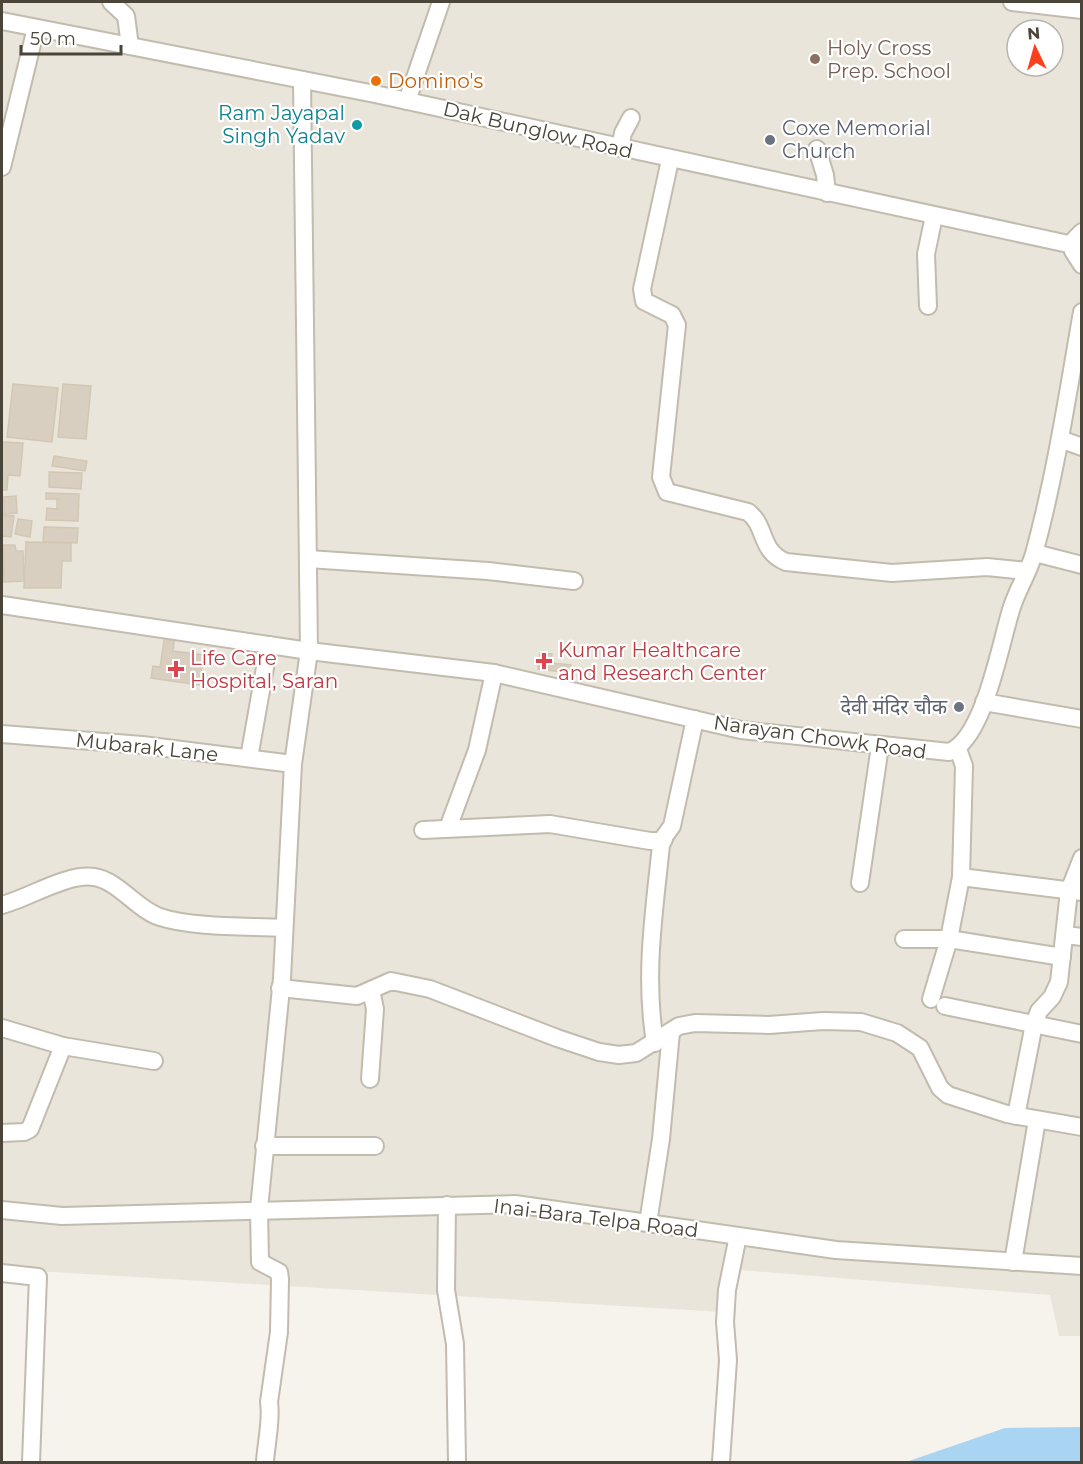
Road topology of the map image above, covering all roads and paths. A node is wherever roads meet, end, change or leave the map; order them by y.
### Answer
1 (111, 2) edge
2 (441, 2) edge
3 (1012, 2) edge
4 (1082, 10) edge
5 (2, 21) edge
6 (36, 28) junction
7 (130, 46) junction
8 (302, 80) junction
9 (407, 101) junction
10 (631, 118) dead end
11 (620, 148) junction
12 (817, 149) dead end
13 (670, 160) junction
14 (2, 167) edge
15 (827, 193) junction
16 (934, 216) junction
17 (1077, 239) edge
18 (1082, 265) edge
19 (928, 306) dead end
20 (1082, 312) edge
21 (1060, 439) junction
22 (1082, 447) edge
23 (1035, 553) junction
24 (308, 559) junction
25 (1082, 565) edge
26 (1027, 571) junction
27 (574, 581) dead end
28 (2, 605) edge
29 (269, 645) junction
30 (309, 651) junction
31 (494, 673) junction
32 (984, 702) junction
33 (695, 719) junction
34 (1082, 719) edge
35 (2, 734) edge
36 (880, 746) junction
37 (958, 749) junction
38 (249, 758) junction
39 (293, 764) junction
40 (448, 828) junction
41 (423, 830) dead end
42 (664, 839) junction
43 (1082, 858) edge
44 (961, 877) junction
45 (860, 883) dead end
46 (1075, 892) edge
47 (2, 905) edge
48 (284, 928) junction
49 (1073, 936) edge
50 (904, 939) dead end
51 (949, 939) junction
52 (1062, 957) junction
53 (280, 988) junction
54 (371, 990) junction
55 (1034, 1024) junction
56 (2, 1028) edge
57 (671, 1032) junction
58 (1082, 1034) edge
59 (655, 1043) junction
60 (63, 1046) junction
61 (154, 1061) dead end
62 (370, 1079) dead end
63 (1016, 1116) junction
64 (1037, 1120) junction
65 (1082, 1127) edge
66 (2, 1133) edge
67 (264, 1146) junction
68 (375, 1146) dead end
69 (447, 1205) junction
70 (259, 1209) junction
71 (2, 1210) edge
72 (648, 1223) junction
73 (738, 1236) junction
74 (1013, 1262) junction
75 (1082, 1266) edge
76 (2, 1273) edge
77 (30, 1462) edge
78 (266, 1462) edge
79 (457, 1462) edge
80 (720, 1462) edge

1 - 7 street
2 - 9 street
3 - 4 street
5 - 6 street, Dak Bunglow Road
6 - 7 street, Dak Bunglow Road
6 - 14 street
7 - 8 street, Dak Bunglow Road
8 - 9 street, Dak Bunglow Road
8 - 24 street
9 - 11 street, Dak Bunglow Road
10 - 11 street
11 - 13 street, Dak Bunglow Road
12 - 15 street
13 - 15 street, Dak Bunglow Road
13 - 26 street
15 - 16 street, Dak Bunglow Road
16 - 17 street, Dak Bunglow Road
16 - 19 street
17 - 18 street
20 - 21 street
21 - 22 street
21 - 23 street
23 - 25 street
23 - 26 street
24 - 27 street
24 - 30 street
26 - 32 street
28 - 29 street, Narayan Chowk Road
29 - 30 street, Narayan Chowk Road
29 - 38 street
30 - 31 street, Narayan Chowk Road
30 - 39 street
31 - 33 street, Narayan Chowk Road
31 - 40 street
32 - 34 street
32 - 37 street
33 - 36 street, Narayan Chowk Road
33 - 42 street
35 - 38 street, Mubarak Lane
36 - 37 street, Narayan Chowk Road
36 - 45 street
37 - 44 street
38 - 39 street, Mubarak Lane
39 - 48 street
40 - 41 street
40 - 42 street
42 - 59 street
43 - 46 street
44 - 46 street
44 - 51 street
46 - 49 street
47 - 48 street
48 - 53 street
49 - 52 street
50 - 51 street
51 - 52 street
51 - 55 street
52 - 55 street
53 - 54 street
53 - 67 street
54 - 59 street
54 - 62 street
55 - 58 street
55 - 63 street
56 - 60 street
57 - 59 street
57 - 63 street
57 - 72 street
60 - 61 street
60 - 66 street
63 - 64 street
64 - 65 street
64 - 74 street
67 - 68 street
67 - 70 street
69 - 70 street, Inai-Bara Telpa Road
69 - 72 street, Inai-Bara Telpa Road
69 - 79 street
70 - 71 street, Inai-Bara Telpa Road
70 - 78 street
72 - 73 street, Inai-Bara Telpa Road
73 - 74 street, Inai-Bara Telpa Road
73 - 80 street
74 - 75 street, Inai-Bara Telpa Road
76 - 77 street

